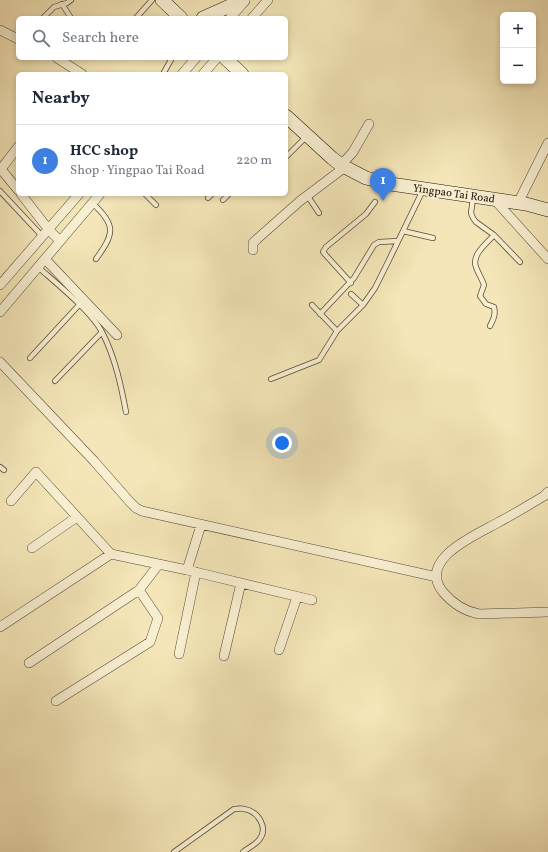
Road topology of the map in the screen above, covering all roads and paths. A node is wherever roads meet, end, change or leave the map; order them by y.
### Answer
1 (71, 0) edge
2 (152, 0) edge
3 (162, 0) edge
4 (244, 0) edge
5 (268, 0) edge
6 (62, 4) junction
7 (45, 16) edge
8 (70, 16) edge
9 (138, 16) edge
10 (179, 16) edge
11 (208, 16) edge
12 (232, 16) edge
13 (254, 16) edge
14 (0, 30) edge
15 (16, 38) edge
16 (60, 60) edge
17 (171, 60) edge
18 (194, 60) edge
19 (215, 60) edge
20 (227, 60) edge
21 (79, 72) edge
22 (164, 72) edge
23 (184, 72) edge
24 (206, 72) edge
25 (240, 72) edge
26 (288, 118) edge
27 (368, 124) dead end
28 (307, 135) junction
29 (16, 149) edge
30 (547, 149) edge
31 (288, 155) edge
32 (343, 166) junction
33 (1, 168) edge
34 (16, 187) edge
35 (423, 188) junction
36 (0, 191) edge
37 (22, 196) edge
38 (75, 196) edge
39 (98, 196) edge
40 (147, 196) edge
41 (227, 196) edge
42 (307, 196) junction
43 (474, 196) junction
44 (494, 198) junction
45 (223, 200) dead end
46 (375, 202) dead end
47 (92, 203) junction
48 (518, 203) junction
49 (156, 205) dead end
50 (548, 210) edge
51 (319, 213) dead end
52 (403, 231) junction
53 (48, 233) junction
54 (494, 235) junction
55 (433, 238) dead end
56 (59, 240) junction
57 (398, 241) junction
58 (253, 250) dead end
59 (96, 258) dead end
60 (44, 259) junction
61 (548, 259) edge
62 (520, 262) dead end
63 (38, 267) junction
64 (1, 282) edge
65 (351, 283) junction
66 (351, 294) dead end
67 (79, 305) junction
68 (312, 305) dead end
69 (363, 305) junction
70 (0, 312) edge
71 (320, 314) junction
72 (490, 326) dead end
73 (337, 331) junction
74 (102, 332) junction
75 (117, 334) dead end
76 (30, 358) dead end
77 (0, 362) edge
78 (271, 379) dead end
79 (55, 381) dead end
80 (126, 412) dead end
81 (548, 492) edge
82 (11, 501) dead end
83 (77, 517) junction
84 (201, 525) junction
85 (32, 548) dead end
86 (111, 554) junction
87 (159, 564) junction
88 (191, 571) junction
89 (437, 578) junction
90 (241, 583) junction
91 (139, 590) junction
92 (297, 597) junction
93 (312, 600) dead end
94 (548, 612) edge
95 (0, 627) edge
96 (279, 650) dead end
97 (179, 654) dead end
98 (224, 656) dead end
99 (29, 663) dead end
100 (56, 701) dead end
101 (174, 852) edge
102 (243, 852) edge

1 - 6 lane
2 - 9 lane
3 - 10 main road
4 - 11 main road
4 - 12 street
5 - 13 street
6 - 7 lane
6 - 8 lane
14 - 15 street
16 - 21 street
17 - 22 lane
18 - 23 street
19 - 24 street
20 - 25 main road
26 - 28 main road, Yingpao Tai Road
27 - 32 street
28 - 31 lane
28 - 32 main road, Yingpao Tai Road
29 - 33 street
30 - 48 street
32 - 35 main road, Yingpao Tai Road
32 - 42 street
33 - 34 street
35 - 43 main road, Yingpao Tai Road
35 - 52 lane
36 - 53 lane
37 - 53 street
38 - 53 street
39 - 47 street
40 - 49 lane
41 - 45 lane
42 - 51 lane
42 - 58 street
43 - 44 main road, Yingpao Tai Road
43 - 54 lane
44 - 48 main road, Yingpao Tai Road
44 - 61 street
46 - 65 lane
47 - 56 street
47 - 59 lane
48 - 50 main road, Yingpao Tai Road
52 - 55 lane
52 - 57 lane
53 - 56 street
53 - 64 street
54 - 62 lane
54 - 72 lane
56 - 60 street
57 - 65 lane
57 - 69 lane
60 - 63 street
60 - 75 street
63 - 67 lane
63 - 70 street
65 - 71 lane
66 - 69 lane
67 - 74 lane
67 - 76 lane
68 - 71 lane
69 - 73 lane
71 - 73 lane
73 - 78 lane
74 - 79 lane
74 - 80 lane
77 - 84 street
81 - 89 street
82 - 83 street
83 - 85 street
83 - 86 street
84 - 88 street
84 - 89 street
86 - 87 street
86 - 95 street
87 - 88 street
87 - 91 street
88 - 90 street
88 - 97 street
89 - 94 street
90 - 92 street
90 - 98 street
91 - 99 street
91 - 100 street
92 - 93 street
92 - 96 street
101 - 102 lane

